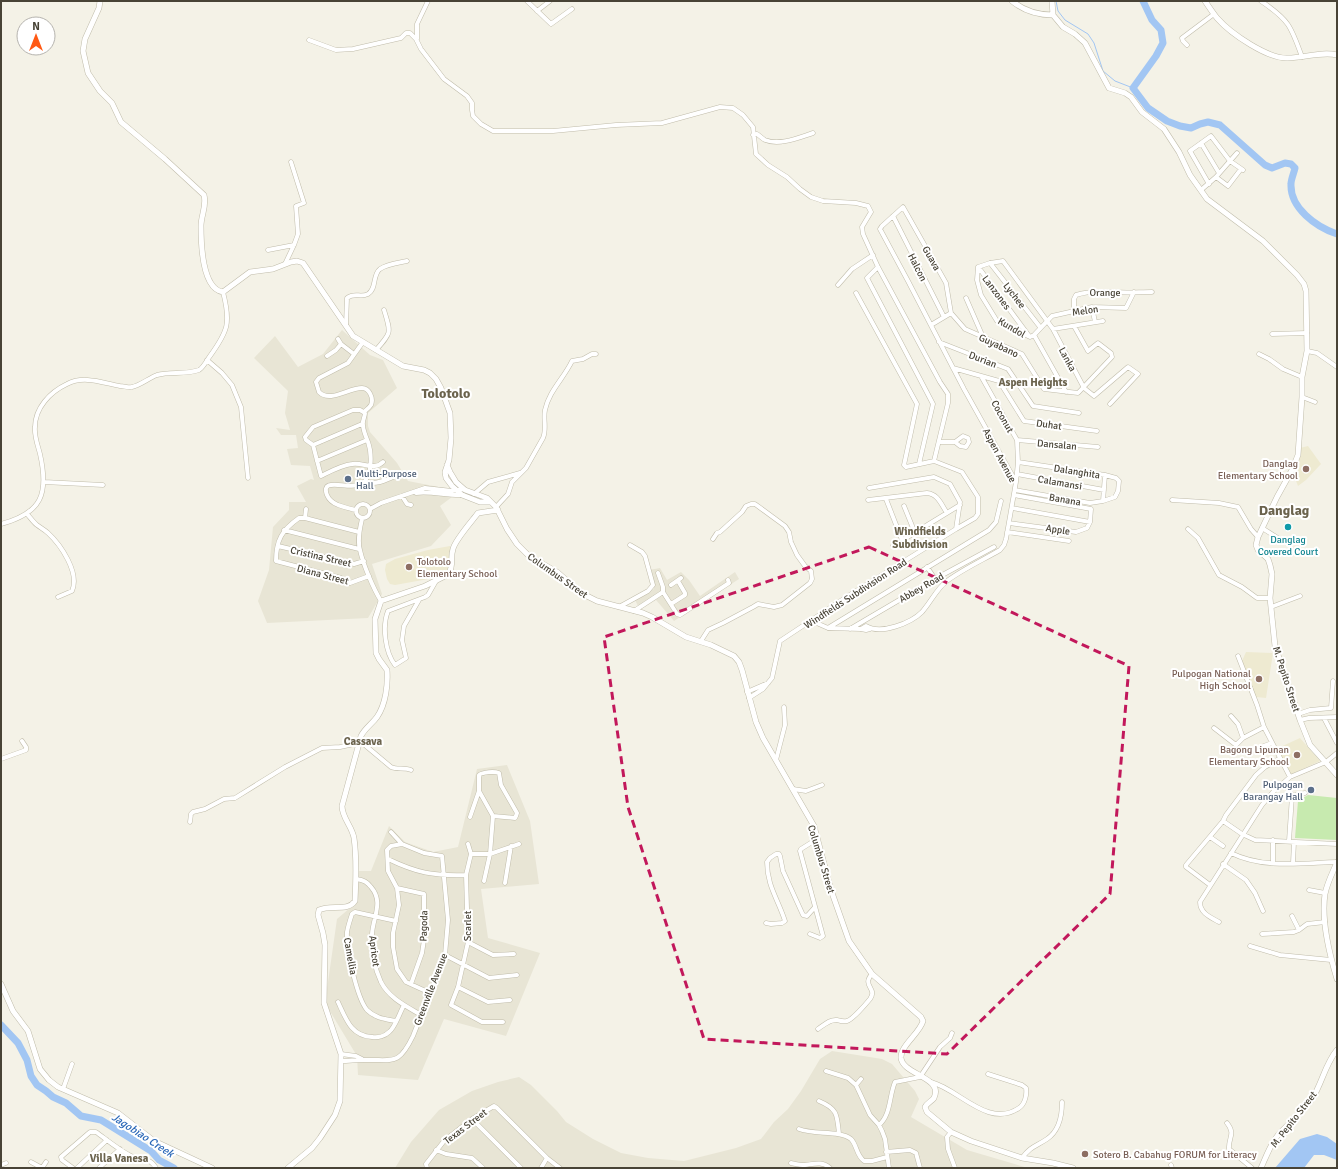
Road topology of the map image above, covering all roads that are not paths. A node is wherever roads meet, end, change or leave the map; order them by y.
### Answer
1 (100, 1) edge
2 (428, 1) edge
3 (527, 1) edge
4 (550, 1) edge
5 (1012, 1) edge
6 (1052, 1) edge
7 (1205, 1) edge
8 (1261, 1) edge
9 (572, 9) dead end
10 (537, 11) junction
11 (1214, 14) junction
12 (1053, 15) junction
13 (416, 39) junction
14 (309, 40) dead end
15 (1187, 45) dead end
16 (1337, 55) edge
17 (1302, 57) junction
18 (814, 133) dead end
19 (753, 135) junction
20 (1201, 143) junction
21 (1237, 153) dead end
22 (1230, 161) junction
23 (290, 162) dead end
24 (1218, 175) junction
25 (1208, 184) junction
26 (1201, 190) junction
27 (893, 216) junction
28 (294, 245) junction
29 (268, 250) dead end
30 (291, 251) junction
31 (873, 255) junction
32 (407, 261) dead end
33 (291, 262) junction
34 (990, 263) junction
35 (285, 264) junction
36 (878, 267) junction
37 (978, 268) junction
38 (838, 285) dead end
39 (223, 292) junction
40 (1134, 292) junction
41 (1152, 292) dead end
42 (856, 293) dead end
43 (966, 298) dead end
44 (1092, 307) junction
45 (384, 310) dead end
46 (1074, 311) junction
47 (951, 312) junction
48 (944, 317) junction
49 (1103, 321) dead end
50 (1046, 322) junction
51 (1095, 322) junction
52 (931, 325) junction
53 (346, 326) junction
54 (1074, 326) junction
55 (1040, 328) junction
56 (1053, 329) junction
57 (1307, 333) junction
58 (1272, 334) dead end
59 (1032, 336) junction
60 (983, 337) junction
61 (338, 339) dead end
62 (939, 341) junction
63 (363, 342) junction
64 (341, 344) junction
65 (376, 350) junction
66 (1307, 351) junction
67 (354, 354) junction
68 (596, 354) dead end
69 (1259, 354) dead end
70 (327, 356) dead end
71 (207, 360) junction
72 (1337, 367) edge
73 (953, 368) junction
74 (981, 375) junction
75 (1302, 377) junction
76 (361, 382) dead end
77 (361, 388) junction
78 (1084, 388) junction
79 (1066, 392) junction
80 (1302, 397) junction
81 (1315, 402) dead end
82 (1110, 404) dead end
83 (364, 412) junction
84 (1079, 413) dead end
85 (362, 424) junction
86 (1097, 431) dead end
87 (367, 440) junction
88 (1017, 440) junction
89 (939, 442) junction
90 (955, 442) dead end
91 (313, 445) junction
92 (1098, 447) dead end
93 (317, 461) junction
94 (934, 461) junction
95 (383, 462) dead end
96 (1018, 462) junction
97 (919, 464) junction
98 (448, 465) junction
99 (370, 466) junction
100 (521, 473) junction
101 (1017, 474) junction
102 (1105, 475) junction
103 (395, 476) dead end
104 (248, 478) dead end
105 (44, 482) junction
106 (365, 482) junction
107 (1016, 482) junction
108 (103, 485) dead end
109 (870, 488) dead end
110 (464, 489) junction
111 (457, 490) junction
112 (1015, 490) junction
113 (1104, 490) junction
114 (434, 491) junction
115 (472, 493) junction
116 (462, 495) junction
117 (1014, 495) junction
118 (402, 496) junction
119 (1115, 497) joint
120 (886, 498) junction
121 (868, 500) dead end
122 (1172, 500) dead end
123 (1001, 501) dead end
124 (1103, 501) junction
125 (490, 502) junction
126 (411, 505) dead end
127 (960, 505) junction
128 (904, 506) dead end
129 (1012, 508) junction
130 (306, 509) dead end
131 (370, 509) junction
132 (497, 509) junction
133 (356, 510) junction
134 (947, 513) junction
135 (27, 514) junction
136 (305, 518) junction
137 (362, 519) junction
138 (1090, 522) junction
139 (1009, 523) junction
140 (1, 524) edge
141 (956, 529) junction
142 (1188, 529) dead end
143 (284, 530) junction
144 (359, 532) junction
145 (1008, 532) junction
146 (915, 533) junction
147 (1260, 533) junction
148 (713, 538) dead end
149 (902, 540) junction
150 (1281, 540) dead end
151 (1069, 541) dead end
152 (630, 545) dead end
153 (278, 546) junction
154 (893, 546) dead end
155 (994, 547) dead end
156 (359, 549) junction
157 (364, 562) junction
158 (928, 566) junction
159 (658, 573) dead end
160 (369, 576) junction
161 (935, 579) junction
162 (728, 580) dead end
163 (436, 581) junction
164 (671, 585) dead end
165 (663, 592) junction
166 (1300, 596) dead end
167 (58, 597) dead end
168 (1270, 598) junction
169 (418, 600) junction
170 (381, 601) junction
171 (671, 604) junction
172 (1271, 607) junction
173 (618, 608) junction
174 (634, 611) junction
175 (812, 622) junction
176 (828, 628) junction
177 (850, 630) junction
178 (701, 641) junction
179 (1238, 656) dead end
180 (1333, 681) dead end
181 (748, 695) junction
182 (784, 707) dead end
183 (1298, 714) junction
184 (1231, 716) dead end
185 (1337, 717) edge
186 (1324, 718) junction
187 (1300, 720) junction
188 (1264, 727) junction
189 (1214, 728) dead end
190 (1243, 738) junction
191 (22, 740) dead end
192 (360, 742) junction
193 (1272, 743) junction
194 (1337, 743) edge
195 (1256, 752) dead end
196 (1337, 753) edge
197 (1, 759) edge
198 (1280, 759) junction
199 (776, 760) junction
200 (1326, 762) junction
201 (411, 770) dead end
202 (1337, 775) edge
203 (1290, 777) junction
204 (1286, 781) junction
205 (822, 785) dead end
206 (793, 789) junction
207 (479, 791) junction
208 (1305, 793) dead end
209 (1292, 796) junction
210 (494, 816) junction
211 (470, 817) dead end
212 (1224, 821) junction
213 (190, 822) dead end
214 (391, 832) dead end
215 (1242, 834) junction
216 (1210, 837) junction
217 (817, 839) junction
218 (1274, 840) junction
219 (1292, 842) junction
220 (402, 844) junction
221 (468, 844) dead end
222 (519, 844) dead end
223 (1337, 844) edge
224 (511, 846) junction
225 (1223, 846) dead end
226 (1231, 852) junction
227 (471, 854) junction
228 (490, 854) junction
229 (388, 859) junction
230 (1337, 862) edge
231 (1273, 863) junction
232 (1293, 863) junction
233 (1223, 864) junction
234 (466, 875) junction
235 (444, 876) junction
236 (356, 879) junction
237 (484, 881) dead end
238 (505, 883) dead end
239 (1210, 884) junction
240 (397, 888) junction
241 (1309, 890) dead end
242 (1325, 893) junction
243 (815, 907) junction
244 (1263, 911) dead end
245 (1292, 916) dead end
246 (375, 917) junction
247 (396, 921) junction
248 (1219, 922) dead end
249 (1325, 922) junction
250 (766, 923) dead end
251 (1299, 930) junction
252 (810, 934) dead end
253 (1262, 934) dead end
254 (468, 942) junction
255 (1250, 946) dead end
256 (514, 954) dead end
257 (445, 955) junction
258 (1331, 960) junction
259 (464, 965) junction
260 (872, 974) junction
261 (517, 975) dead end
262 (1337, 979) edge
263 (1, 984) edge
264 (411, 984) junction
265 (458, 987) junction
266 (430, 993) junction
267 (510, 1000) dead end
268 (338, 1002) dead end
269 (404, 1005) junction
270 (421, 1015) junction
271 (396, 1021) junction
272 (503, 1022) dead end
273 (818, 1029) dead end
274 (952, 1033) dead end
275 (1337, 1050) edge
276 (341, 1054) junction
277 (362, 1060) junction
278 (342, 1061) junction
279 (72, 1064) dead end
280 (826, 1071) dead end
281 (988, 1074) dead end
282 (920, 1077) junction
283 (861, 1079) dead end
284 (931, 1082) junction
285 (856, 1085) junction
286 (63, 1089) junction
287 (819, 1101) dead end
288 (1062, 1102) dead end
289 (472, 1119) junction
290 (1226, 1123) dead end
291 (879, 1126) junction
292 (799, 1130) dead end
293 (951, 1132) junction
294 (839, 1134) junction
295 (107, 1140) junction
296 (120, 1149) junction
297 (436, 1150) junction
298 (886, 1152) junction
299 (887, 1157) junction
300 (547, 1158) junction
301 (1022, 1158) junction
302 (31, 1162) dead end
303 (46, 1162) dead end
304 (791, 1163) dead end
305 (42, 1168) edge
306 (73, 1168) edge
307 (77, 1168) edge
308 (99, 1168) edge
309 (156, 1168) edge
310 (212, 1168) edge
311 (288, 1168) edge
312 (427, 1168) edge
313 (483, 1168) edge
314 (520, 1168) edge
315 (541, 1168) edge
316 (560, 1168) edge
317 (830, 1168) edge
318 (889, 1168) edge
319 (920, 1168) edge
320 (955, 1168) edge
321 (1073, 1168) edge
322 (1252, 1168) edge
323 (1261, 1168) edge

1 - 39 street
2 - 13 street
3 - 10 street
4 - 10 street
5 - 12 street
6 - 12 street
7 - 11 street
8 - 17 street
9 - 10 street
11 - 15 street
11 - 17 street
12 - 26 street
13 - 14 street
13 - 19 street
16 - 17 street
18 - 19 street
19 - 31 street
20 - 22 street
20 - 24 street
20 - 25 street
21 - 22 street
22 - 24 street
22 - 24 street
23 - 28 street
24 - 25 street
25 - 26 street
26 - 57 street
27 - 47 street, Guava
27 - 48 street, Halcon
27 - 52 street, Aspen Avenue
28 - 29 street
28 - 30 street
30 - 33 street
30 - 35 street
31 - 36 street
31 - 38 street
32 - 53 street
33 - 35 street
33 - 53 street
34 - 37 street
34 - 50 street, Lanka
34 - 55 street, Lychee
35 - 39 street
36 - 89 street
36 - 97 street
37 - 59 street, Lanzones
37 - 59 street, Kundol
39 - 71 street
40 - 41 street, Orange
40 - 44 street, Melon
40 - 46 street, Orange
42 - 97 street
43 - 60 street
44 - 46 street, Melon
44 - 51 street
45 - 65 street
46 - 50 street, Melon
47 - 48 street
47 - 60 street, Guyabano
48 - 52 street
49 - 51 street
50 - 55 street, Melon
50 - 56 street, Lanka
51 - 54 street
52 - 62 street, Aspen Avenue
53 - 63 street
54 - 56 street
54 - 78 street
55 - 59 street, Melon
56 - 78 street, Lanka
57 - 58 street
57 - 66 street
59 - 79 street, Lanzones
60 - 79 street, Guyabano
61 - 64 street
62 - 73 street, Aspen Avenue
62 - 84 street, Durian
63 - 65 street
63 - 67 street
64 - 67 street
64 - 70 street
65 - 98 street
66 - 72 street
66 - 75 street
67 - 77 street
68 - 100 street
69 - 75 street
71 - 104 street
71 - 105 street
73 - 74 street, Duhat
73 - 107 street, Aspen Avenue
74 - 86 street, Duhat
74 - 88 street, Coconut
75 - 80 street
76 - 77 street
77 - 83 street
78 - 79 street, Guyabano
78 - 82 street
80 - 81 street
80 - 147 street
83 - 85 street
83 - 91 street
85 - 87 street
85 - 91 street
87 - 93 street
87 - 99 street
88 - 92 street, Dansalan
88 - 96 street, Coconut
89 - 90 street
89 - 94 street
91 - 93 street
93 - 99 street
94 - 97 street
94 - 141 street, Windfields Subdivision Road
95 - 99 street
96 - 101 street, Coconut
96 - 102 street, Dalanghita
98 - 110 street, Columbus Street
98 - 111 street, Columbus Street
99 - 106 street
100 - 115 street
100 - 132 street
101 - 107 street, Coconut
101 - 113 street, Calamansi
102 - 113 street
102 - 119 street, Dalanghita
103 - 106 street
105 - 108 street
105 - 135 street
106 - 133 street
107 - 112 street, Aspen Avenue
109 - 127 street
110 - 111 street
110 - 115 street, Columbus Street
111 - 114 street
111 - 116 street, Columbus Street
112 - 117 street, Aspen Avenue
112 - 124 street, Banana
113 - 124 street
114 - 116 street
114 - 118 street
115 - 116 street
115 - 125 street, Columbus Street
116 - 125 street, Columbus Street
117 - 129 street, Aspen Avenue
117 - 138 street
118 - 126 street
118 - 131 street
119 - 124 street, Banana
120 - 121 street
120 - 134 street
120 - 149 street
122 - 147 street
123 - 158 street
125 - 132 street, Columbus Street
127 - 134 street
127 - 141 street
128 - 146 street
129 - 138 street
129 - 139 street, Aspen Avenue
130 - 136 street
131 - 133 street
131 - 137 street
132 - 163 street
132 - 173 street, Columbus Street
133 - 137 street
134 - 146 street
135 - 140 street
135 - 167 street
136 - 143 street
136 - 144 street
137 - 144 street
138 - 139 street, Apple
139 - 145 street, Aspen Avenue
141 - 175 street, Windfields Subdivision Road
142 - 168 street
143 - 153 street
143 - 156 street
144 - 156 street
145 - 151 street
145 - 177 street, Aspen Avenue
146 - 149 street
147 - 150 street
147 - 168 street, M. Pepito Street
148 - 178 street
149 - 154 street
152 - 173 street
153 - 157 street, Cristina Street
153 - 160 street, Diana Street
155 - 161 street, Abbey Road
156 - 157 street
157 - 160 street
158 - 161 street
158 - 176 street
159 - 165 street
160 - 170 street
161 - 177 street, Abbey Road
162 - 171 street
163 - 169 street
163 - 170 street
164 - 171 street
165 - 171 street
165 - 174 street
166 - 172 street
168 - 172 street, M. Pepito Street
169 - 169 street
170 - 192 street
172 - 183 street, M. Pepito Street
173 - 174 street, Columbus Street
174 - 178 street, Columbus Street
175 - 176 street, Aspen Avenue
175 - 181 street, Windfields Subdivision Road
176 - 177 street, Aspen Avenue
178 - 181 street, Columbus Street
179 - 188 street
180 - 183 street
181 - 199 street, Columbus Street
182 - 199 street
183 - 187 street, M. Pepito Street
184 - 190 street
185 - 186 street
186 - 187 street
186 - 194 street
187 - 200 street, M. Pepito Street
188 - 190 street
188 - 193 street
189 - 190 street
191 - 197 street
192 - 201 street
192 - 213 street
192 - 236 street
193 - 195 street
193 - 198 street
196 - 200 street
198 - 203 street
198 - 212 street
199 - 206 street, Columbus Street
200 - 202 street, M. Pepito Street
200 - 203 street
203 - 204 street
204 - 209 street
204 - 215 street
205 - 206 street
206 - 217 street, Columbus Street
207 - 210 street
207 - 210 street
207 - 211 street
208 - 209 street
209 - 219 street
210 - 228 street
212 - 215 street
212 - 216 street
214 - 220 street
215 - 218 street
215 - 226 street
216 - 225 street
216 - 239 street
217 - 243 street
217 - 260 street, Columbus Street
218 - 219 street
218 - 231 street
219 - 223 street
219 - 232 street
220 - 229 street
220 - 235 street, Greenville Avenue
221 - 227 street
222 - 224 street
224 - 228 street
224 - 238 street
226 - 231 street
226 - 233 street
227 - 228 street
227 - 234 street, Scarlet
228 - 237 street
229 - 235 street
229 - 240 street
230 - 232 street
230 - 242 street
231 - 232 street
233 - 239 street
233 - 244 street
234 - 235 street
234 - 254 street, Scarlet
235 - 257 street, Greenville Avenue
236 - 246 street, Apricot
236 - 276 street
239 - 248 street
240 - 247 street
240 - 264 street, Pagoda
241 - 242 street
242 - 249 street
243 - 250 street
243 - 252 street
245 - 251 street
246 - 247 street, Camellia
246 - 269 street, Apricot
246 - 271 street, Camellia
247 - 264 street
249 - 251 street
249 - 258 street
251 - 253 street
254 - 256 street
254 - 259 street, Scarlet
255 - 258 street
257 - 259 street
257 - 266 street, Greenville Avenue
258 - 262 street
259 - 261 street
259 - 265 street, Scarlet
260 - 273 street
260 - 282 street, Columbus Street
263 - 286 street
264 - 266 street
265 - 267 street
265 - 272 street, Scarlet
266 - 270 street, Greenville Avenue
268 - 271 street
269 - 270 street, Apricot
269 - 271 street
270 - 277 street, Greenville Avenue
274 - 282 street
275 - 323 street, M. Pepito Street
276 - 277 street, Greenville Avenue
276 - 278 street
277 - 278 street, Greenville Avenue
278 - 311 street
279 - 286 street
280 - 285 street
281 - 284 street
282 - 284 street, Columbus Street
282 - 291 street
283 - 285 street
284 - 293 street
285 - 291 street
286 - 310 street
287 - 294 street
288 - 301 street
289 - 297 street, Texas Street
289 - 300 street, Texas Street
289 - 314 street
290 - 322 street
291 - 298 street
292 - 294 street
293 - 301 street
293 - 320 street
294 - 299 street
295 - 296 street
295 - 306 street
295 - 307 street
296 - 308 street
296 - 309 street
297 - 312 street, Texas Street
297 - 313 street
298 - 299 street
298 - 319 street
299 - 318 street
300 - 315 street
300 - 316 street
301 - 321 street
302 - 305 street
303 - 305 street
304 - 317 street

